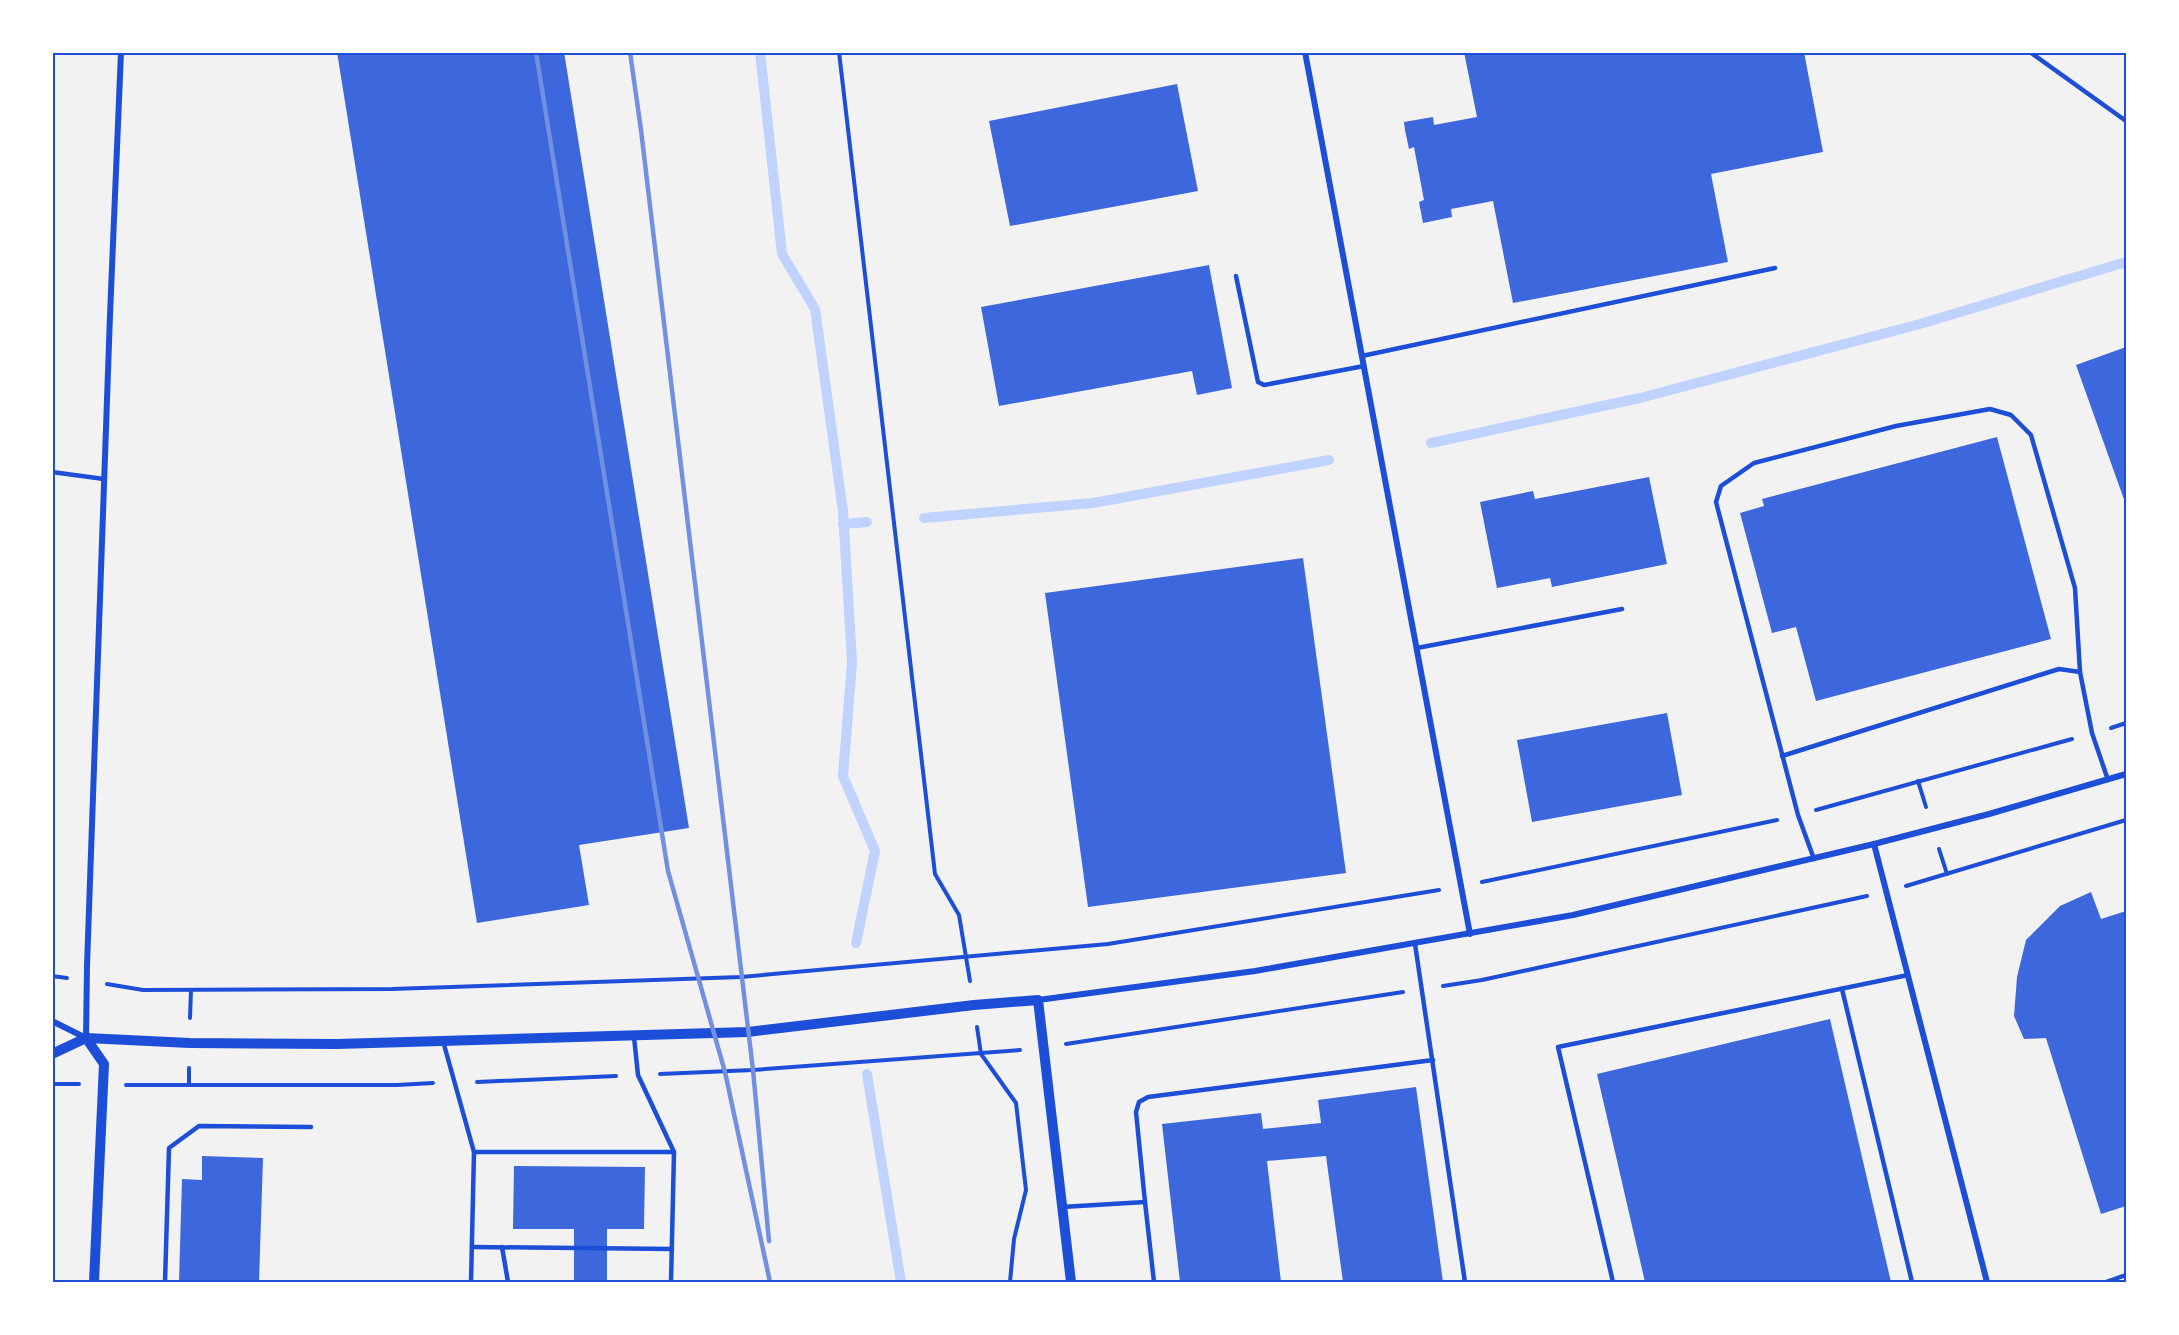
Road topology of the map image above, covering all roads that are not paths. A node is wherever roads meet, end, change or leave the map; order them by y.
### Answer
1 (121, 52) edge
2 (1305, 52) edge
3 (2030, 52) edge
4 (2127, 121) edge
5 (1775, 268) dead end
6 (1236, 276) dead end
7 (1362, 356) junction
8 (1364, 366) junction
9 (52, 472) edge
10 (104, 479) junction
11 (1622, 609) dead end
12 (1417, 648) junction
13 (2080, 672) junction
14 (1782, 756) junction
15 (2127, 774) edge
16 (2108, 780) junction
17 (1874, 844) junction
18 (1814, 859) junction
19 (1470, 934) junction
20 (1415, 944) junction
21 (1908, 975) junction
22 (1842, 989) junction
23 (1038, 1000) junction
24 (52, 1021) edge
25 (634, 1035) junction
26 (86, 1038) junction
27 (443, 1041) junction
28 (52, 1054) edge
29 (1433, 1060) junction
30 (311, 1127) dead end
31 (474, 1152) junction
32 (674, 1152) junction
33 (1145, 1202) junction
34 (1062, 1207) junction
35 (472, 1247) junction
36 (502, 1247) junction
37 (672, 1249) junction
38 (2127, 1275) edge
39 (94, 1282) edge
40 (165, 1282) edge
41 (471, 1282) edge
42 (508, 1282) edge
43 (671, 1282) edge
44 (1071, 1282) edge
45 (1154, 1282) edge
46 (1465, 1282) edge
47 (1613, 1282) edge
48 (1912, 1282) edge
49 (1987, 1282) edge
50 (2106, 1282) edge

1 - 10 street
2 - 7 street
3 - 4 lane
5 - 7 lane
6 - 8 lane
7 - 8 street
8 - 12 street
9 - 10 lane
10 - 26 street
11 - 12 lane
12 - 19 street
13 - 14 lane
13 - 14 lane
13 - 16 lane
14 - 18 lane
15 - 16 street
16 - 17 street
17 - 18 street
17 - 21 street
18 - 19 street
19 - 20 street
20 - 23 street
20 - 29 lane
21 - 22 lane
21 - 49 street
22 - 47 lane
22 - 48 lane
23 - 25 street
23 - 34 street
24 - 26 street
25 - 27 street
25 - 32 lane
26 - 27 street
26 - 28 street
26 - 39 street
27 - 31 lane
29 - 33 lane
29 - 46 lane
30 - 40 lane
31 - 32 lane
31 - 35 lane
32 - 37 lane
33 - 34 lane
33 - 45 lane
34 - 44 street
35 - 36 lane
35 - 41 lane
36 - 37 lane
36 - 42 lane
37 - 43 lane
38 - 50 lane

